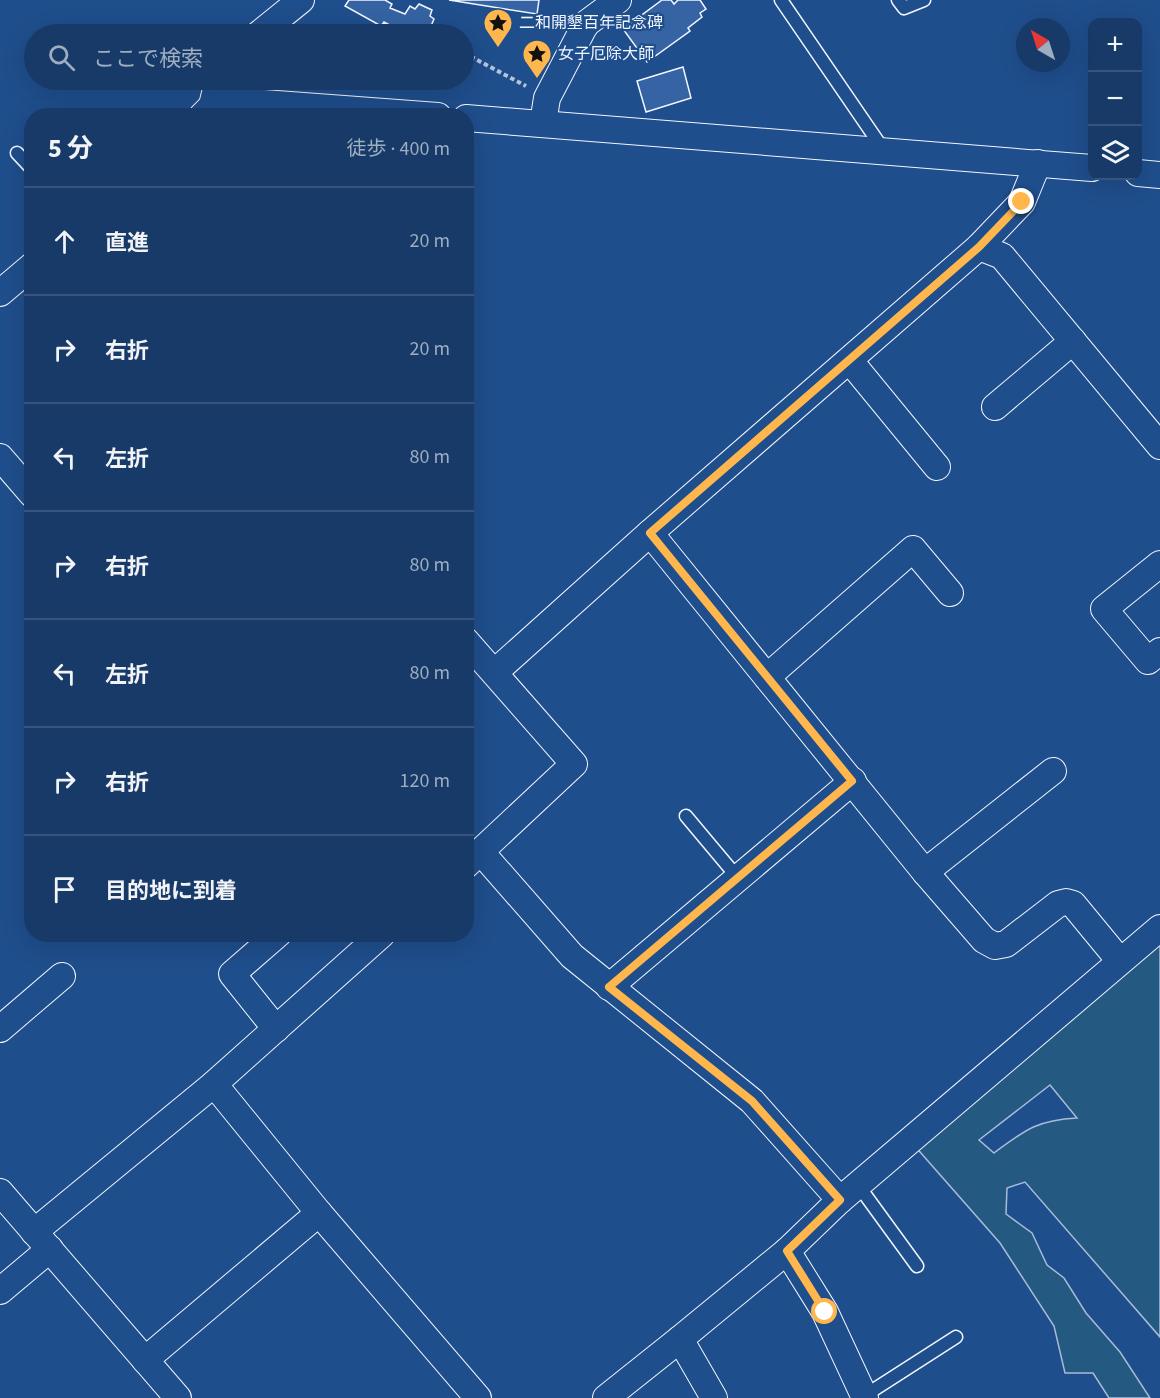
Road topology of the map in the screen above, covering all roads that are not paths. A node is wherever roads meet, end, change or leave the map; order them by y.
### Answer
1 (301, 0) edge
2 (618, 0) edge
3 (781, 0) edge
4 (898, 0) edge
5 (924, 0) edge
6 (271, 24) edge
7 (214, 90) edge
8 (208, 108) edge
9 (216, 108) edge
10 (330, 108) edge
11 (474, 118) edge
12 (543, 123) junction
13 (884, 150) junction
14 (17, 153) dead end
15 (24, 160) edge
16 (1038, 163) junction
17 (1088, 168) edge
18 (1142, 173) edge
19 (1160, 175) edge
20 (979, 247) junction
21 (24, 273) edge
22 (0, 293) edge
23 (1073, 341) junction
24 (850, 361) junction
25 (995, 407) dead end
26 (1160, 446) edge
27 (0, 457) edge
28 (937, 467) dead end
29 (24, 485) edge
30 (650, 533) junction
31 (1160, 564) edge
32 (950, 593) dead end
33 (474, 650) edge
34 (1160, 651) edge
35 (495, 672) junction
36 (767, 677) junction
37 (1053, 771) dead end
38 (852, 781) junction
39 (686, 816) dead end
40 (474, 859) edge
41 (925, 873) junction
42 (738, 878) junction
43 (1160, 928) edge
44 (269, 942) edge
45 (373, 942) edge
46 (1120, 961) junction
47 (62, 976) dead end
48 (609, 987) junction
49 (0, 1029) edge
50 (276, 1029) junction
51 (214, 1084) junction
52 (0, 1192) edge
53 (849, 1193) junction
54 (319, 1213) junction
55 (42, 1240) junction
56 (787, 1251) junction
57 (917, 1266) dead end
58 (0, 1291) edge
59 (956, 1337) dead end
60 (680, 1340) junction
61 (145, 1360) junction
62 (176, 1397) edge
63 (865, 1397) edge
64 (478, 1398) edge
65 (606, 1398) edge
66 (714, 1398) edge

1 - 6 street
2 - 12 street
3 - 13 lane
4 - 5 lane
7 - 8 street
9 - 10 street
11 - 12 street
12 - 13 street
13 - 16 street
14 - 15 lane
16 - 17 street
16 - 20 street
18 - 19 street
20 - 23 street
20 - 24 street
21 - 22 street
23 - 25 street
23 - 26 street
24 - 28 street
24 - 30 street
27 - 29 street
30 - 35 street
30 - 36 street
31 - 34 street
32 - 36 street
33 - 35 street
35 - 40 street
36 - 38 street
37 - 41 street
38 - 41 street
38 - 42 street
39 - 42 lane
40 - 48 street
41 - 46 street
42 - 48 street
43 - 46 street
44 - 50 street
45 - 50 street
46 - 53 street
47 - 49 street
48 - 53 street
50 - 51 street
51 - 54 street
51 - 55 street
52 - 55 street
53 - 56 street
53 - 57 lane
54 - 61 street
54 - 64 street
55 - 58 street
55 - 61 street
56 - 60 street
56 - 63 street
59 - 63 lane
60 - 65 street
60 - 66 street
61 - 62 street

